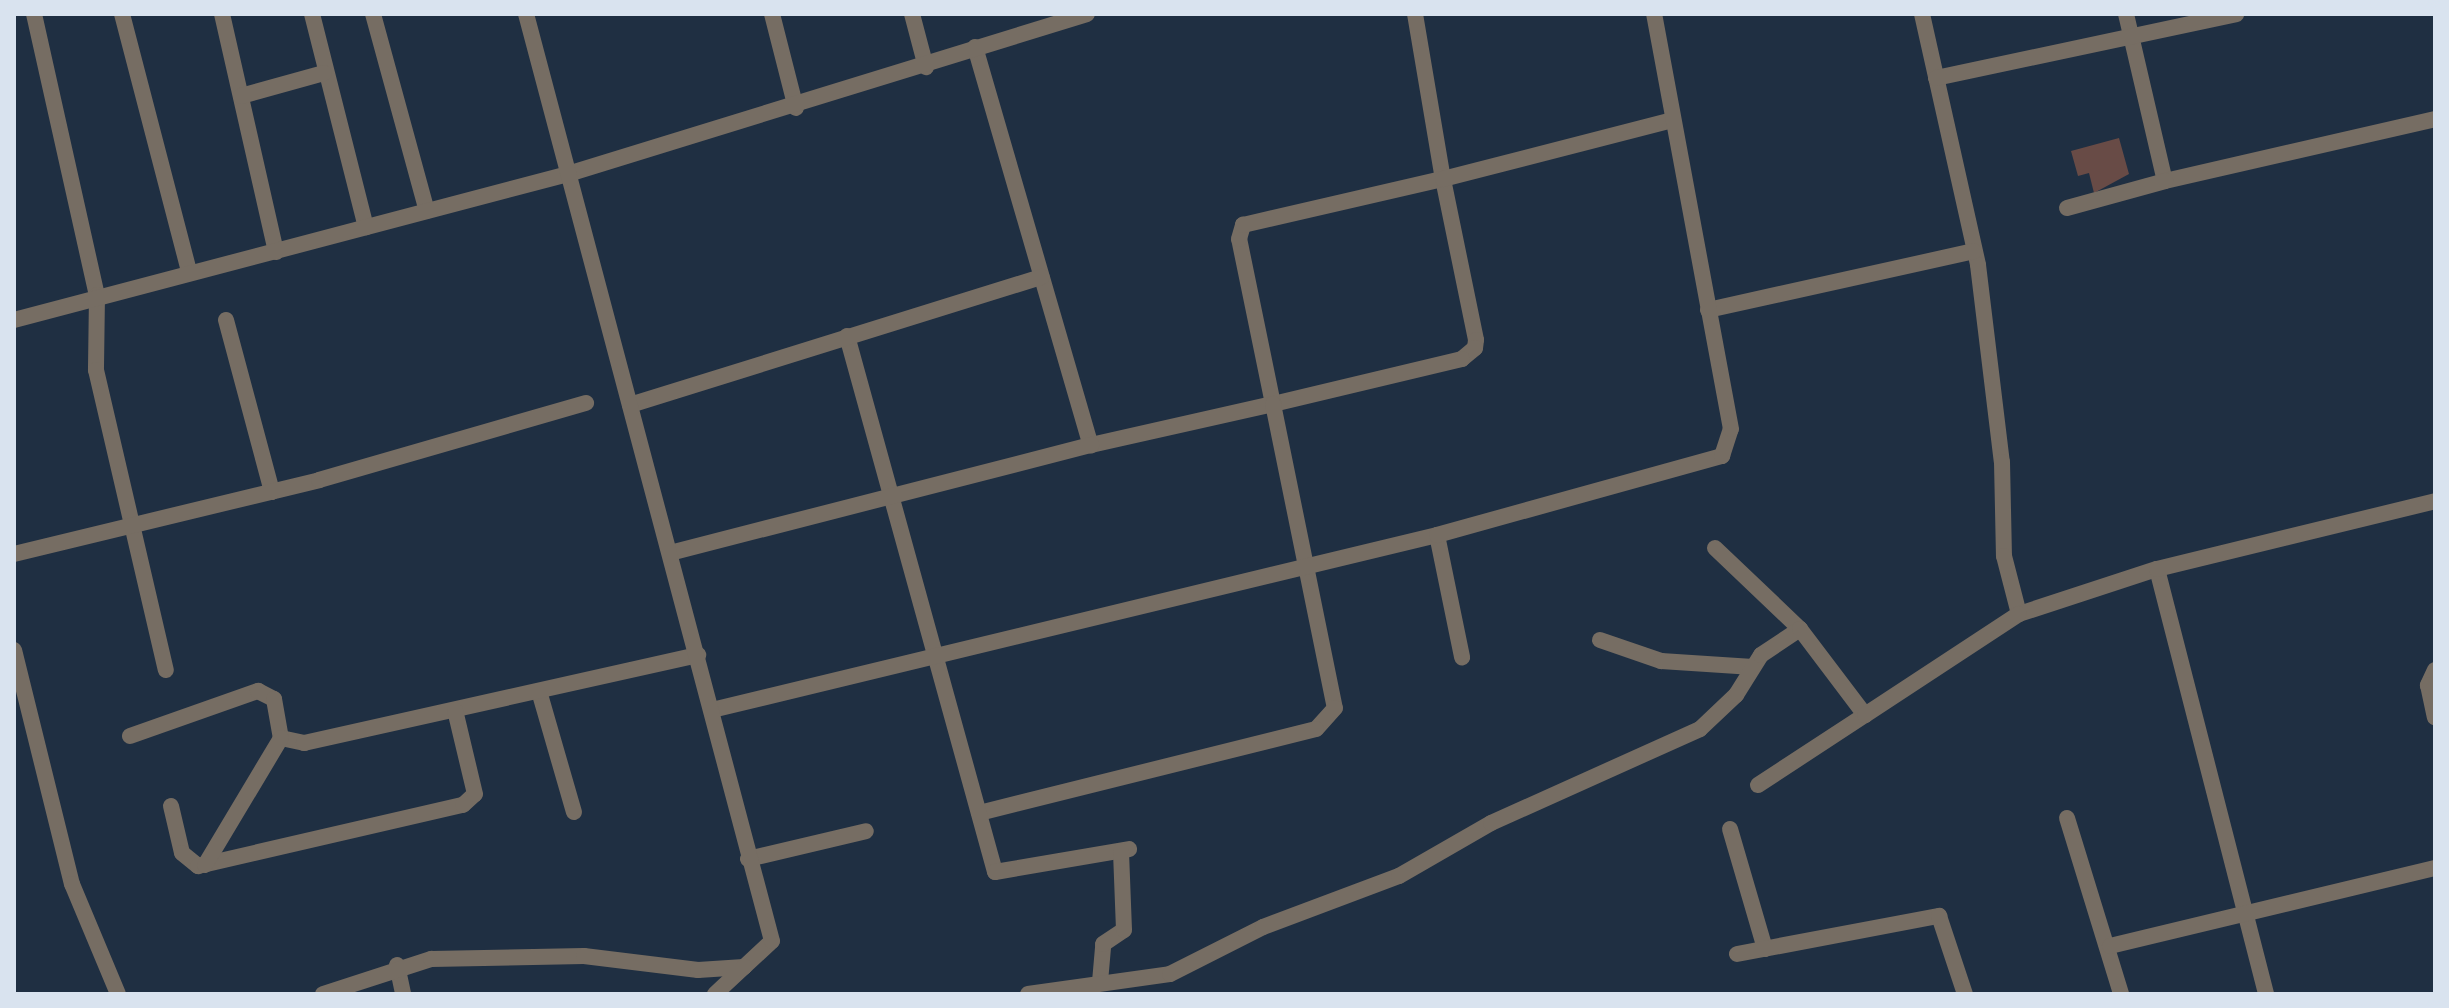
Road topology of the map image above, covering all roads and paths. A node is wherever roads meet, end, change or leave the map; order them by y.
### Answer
1 (34, 14) edge
2 (122, 14) edge
3 (222, 14) edge
4 (312, 14) edge
5 (373, 14) edge
6 (526, 14) edge
7 (772, 14) edge
8 (912, 14) edge
9 (1087, 14) edge
10 (1415, 14) edge
11 (1654, 14) edge
12 (1922, 14) edge
13 (2126, 14) edge
14 (2236, 14) edge
15 (1056, 18) edge
16 (2131, 36) junction
17 (975, 47) junction
18 (926, 67) junction
19 (324, 73) junction
20 (1936, 78) junction
21 (241, 96) junction
22 (796, 108) junction
23 (2435, 119) edge
24 (1672, 120) junction
25 (568, 174) junction
26 (1443, 179) junction
27 (2165, 181) junction
28 (2067, 208) dead end
29 (427, 211) junction
30 (366, 227) junction
31 (1974, 251) junction
32 (276, 252) junction
33 (189, 272) junction
34 (1042, 277) junction
35 (97, 295) junction
36 (1708, 310) junction
37 (15, 316) edge
38 (226, 320) dead end
39 (847, 336) junction
40 (586, 403) dead end
41 (1273, 404) junction
42 (630, 405) junction
43 (1091, 445) junction
44 (272, 492) junction
45 (894, 496) junction
46 (2435, 501) edge
47 (131, 527) junction
48 (1437, 535) junction
49 (1715, 548) dead end
50 (670, 553) junction
51 (14, 554) edge
52 (1306, 567) junction
53 (2157, 569) junction
54 (2019, 614) junction
55 (1800, 629) junction
56 (1600, 640) dead end
57 (14, 650) edge
58 (698, 655) junction
59 (938, 657) junction
60 (1462, 657) dead end
61 (1753, 667) junction
62 (166, 670) dead end
63 (2435, 670) edge
64 (539, 691) junction
65 (455, 710) junction
66 (712, 710) junction
67 (1865, 715) junction
68 (2435, 717) edge
69 (130, 736) dead end
70 (281, 738) junction
71 (1758, 785) dead end
72 (171, 806) dead end
73 (574, 812) dead end
74 (979, 813) junction
75 (2067, 818) dead end
76 (1730, 829) dead end
77 (866, 831) dead end
78 (748, 859) junction
79 (205, 865) junction
80 (2435, 868) edge
81 (2246, 910) junction
82 (2110, 946) junction
83 (1765, 949) junction
84 (1737, 954) dead end
85 (397, 965) junction
86 (744, 967) junction
87 (1100, 982) junction
88 (118, 994) edge
89 (323, 994) edge
90 (403, 994) edge
91 (715, 994) edge
92 (1028, 994) edge
93 (1965, 994) edge
94 (2121, 994) edge
95 (2266, 994) edge

1 - 35 street
2 - 33 street
3 - 21 street
4 - 19 street
5 - 29 street
6 - 25 street
7 - 22 street
8 - 18 street
9 - 15 street
10 - 26 street
11 - 24 street
12 - 20 street
13 - 16 street
14 - 16 street
15 - 17 street
16 - 20 street
16 - 27 street
17 - 18 street
17 - 34 street
18 - 22 street
19 - 21 street
19 - 30 street
20 - 31 street
21 - 32 street
22 - 25 street
23 - 27 street
24 - 26 street
24 - 36 street
25 - 29 street
25 - 42 street
26 - 41 street
26 - 41 street
27 - 28 street
29 - 30 street
30 - 32 street
31 - 36 street
31 - 54 street
32 - 33 street
33 - 35 street
34 - 39 street
34 - 43 street
35 - 37 street
35 - 47 street
36 - 48 street
38 - 44 street
39 - 42 street
39 - 45 street
40 - 44 street
41 - 43 street
41 - 52 street
42 - 50 street
43 - 45 street
44 - 47 street
45 - 50 street
45 - 59 street
46 - 53 street
47 - 51 street
47 - 62 street
48 - 52 street
48 - 60 street
49 - 55 street
50 - 58 street
52 - 59 street
52 - 74 street
53 - 54 street
53 - 81 street
54 - 67 street
55 - 61 street
55 - 67 street
56 - 61 street
57 - 88 street
58 - 64 street
58 - 66 street
59 - 66 street
59 - 74 street
61 - 87 street
63 - 68 street
64 - 65 street
64 - 73 street
65 - 70 street
65 - 79 street
66 - 78 street
67 - 71 street
69 - 70 street
70 - 79 street
72 - 79 street
74 - 87 street
75 - 82 street
76 - 83 street
77 - 78 street
78 - 86 street
80 - 81 street
81 - 82 street
81 - 95 street
82 - 94 street
83 - 84 street
83 - 93 street
85 - 86 street
85 - 89 street
85 - 90 street
86 - 91 street
87 - 92 street

